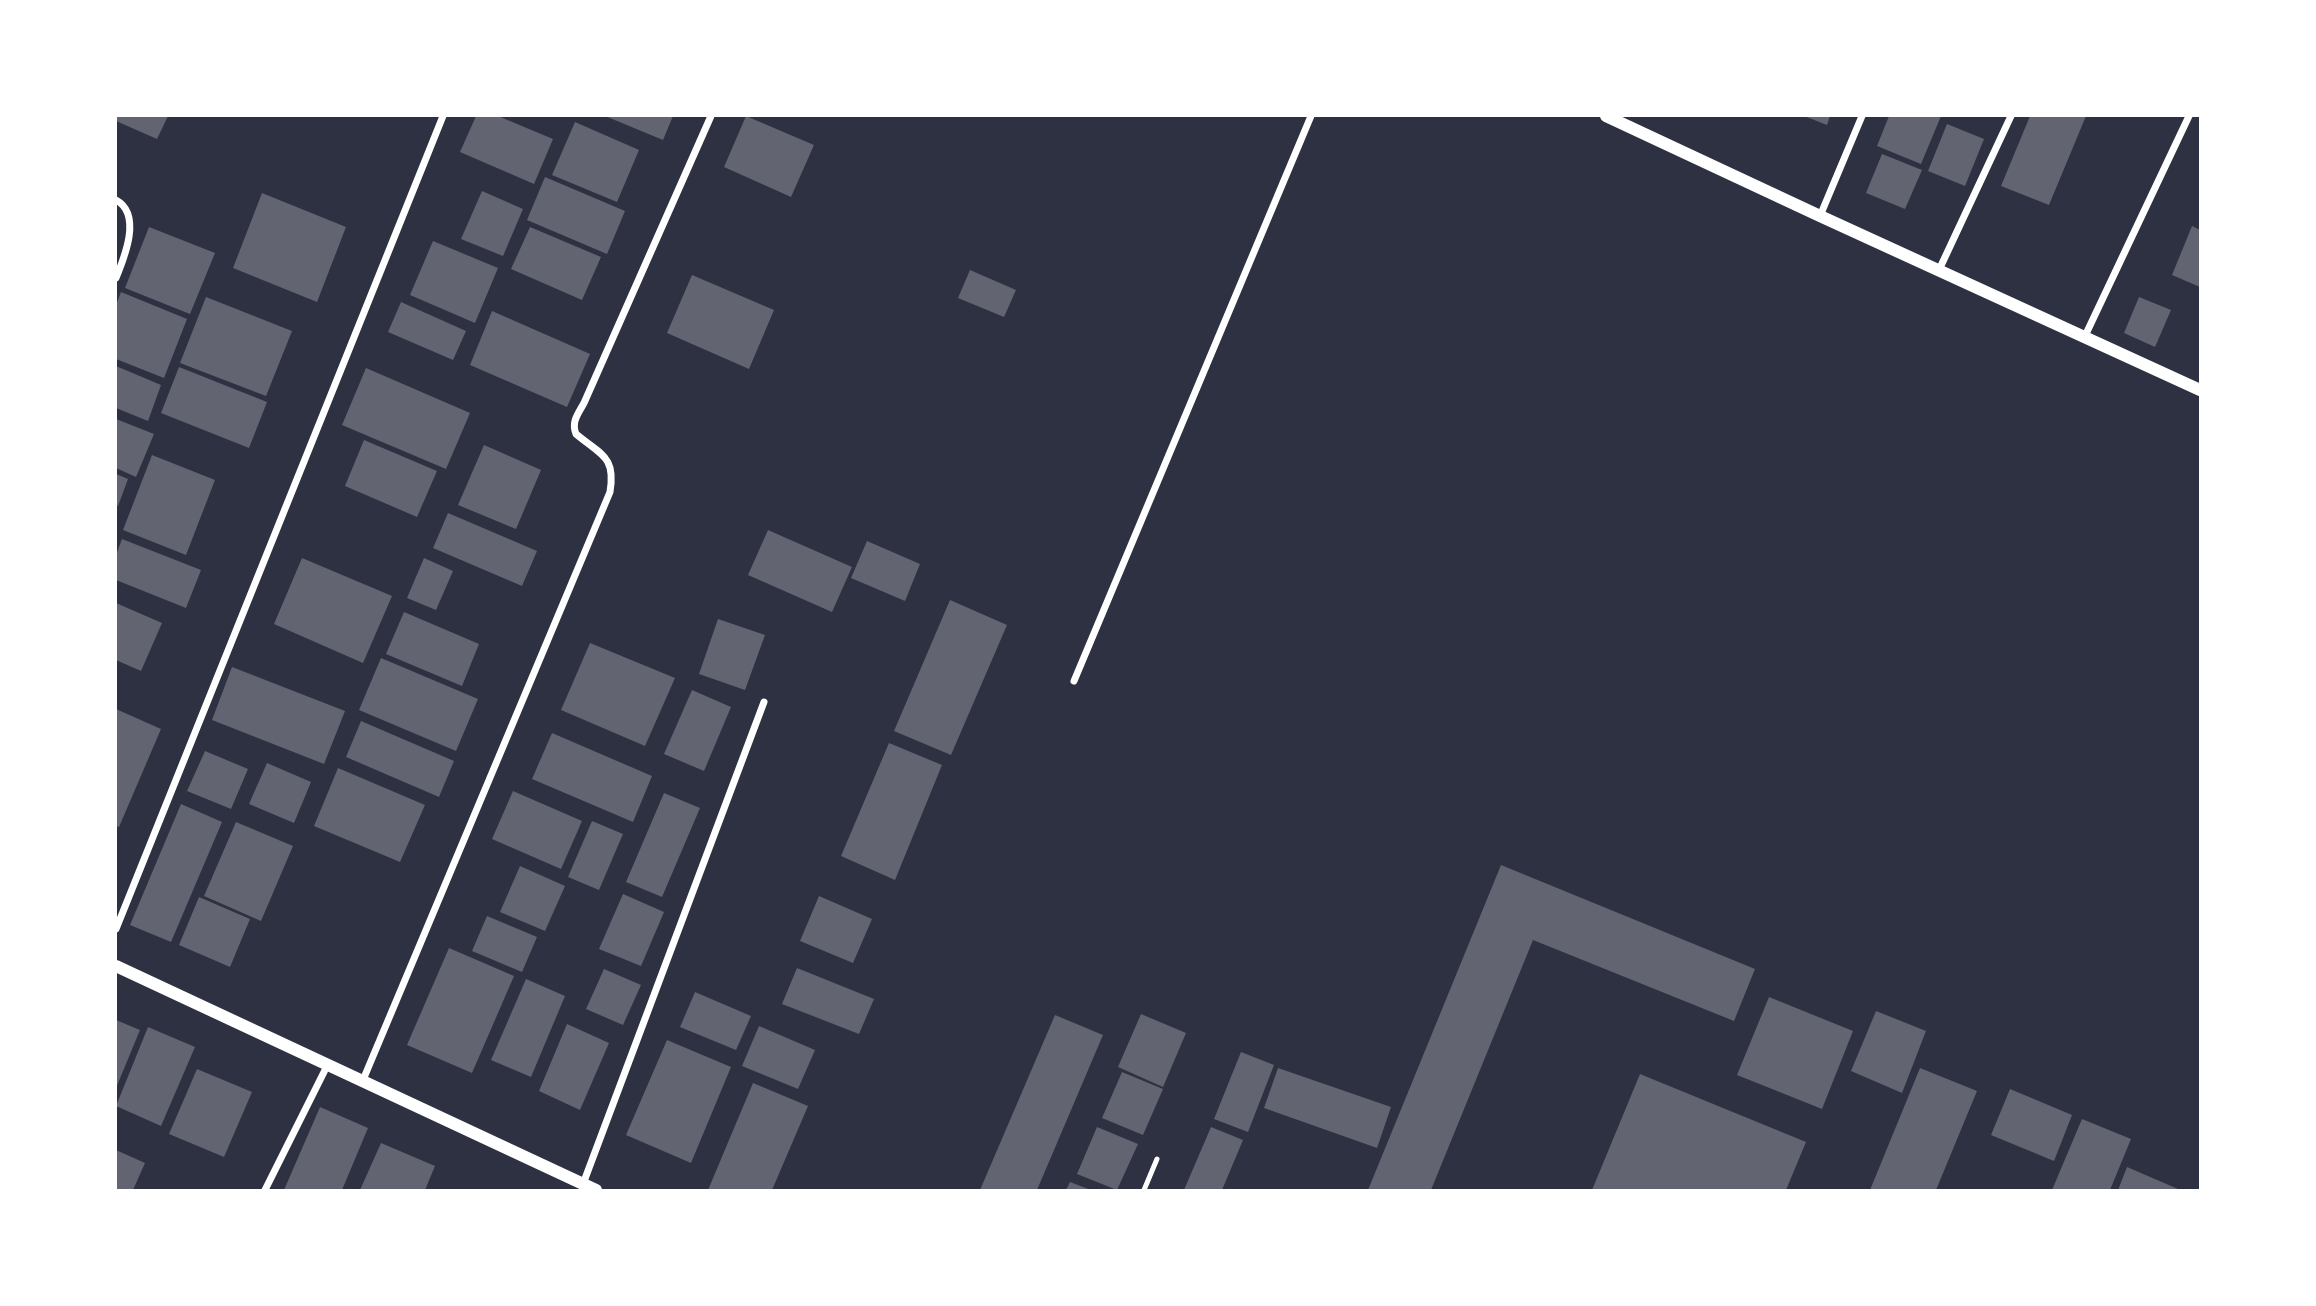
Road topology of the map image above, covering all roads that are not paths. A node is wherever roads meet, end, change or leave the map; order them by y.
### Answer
1 (443, 116) edge
2 (711, 116) edge
3 (1311, 116) edge
4 (1606, 116) edge
5 (1862, 116) edge
6 (2011, 116) edge
7 (2189, 116) edge
8 (116, 200) edge
9 (1820, 216) junction
10 (1939, 270) junction
11 (116, 278) edge
12 (2085, 336) junction
13 (2200, 390) edge
14 (1074, 681) dead end
15 (764, 702) dead end
16 (116, 929) edge
17 (116, 966) edge
18 (328, 1064) junction
19 (363, 1080) junction
20 (1157, 1159) dead end
21 (583, 1184) junction
22 (265, 1191) edge
23 (596, 1191) edge
24 (1144, 1191) edge

1 - 16 street
2 - 19 street
3 - 14 street
4 - 9 street
5 - 9 street
6 - 10 street
7 - 12 street
8 - 11 street
9 - 10 street
10 - 12 street
12 - 13 street
15 - 21 street
17 - 18 street
18 - 19 street
18 - 22 street
19 - 21 street
20 - 24 lane
21 - 23 street

